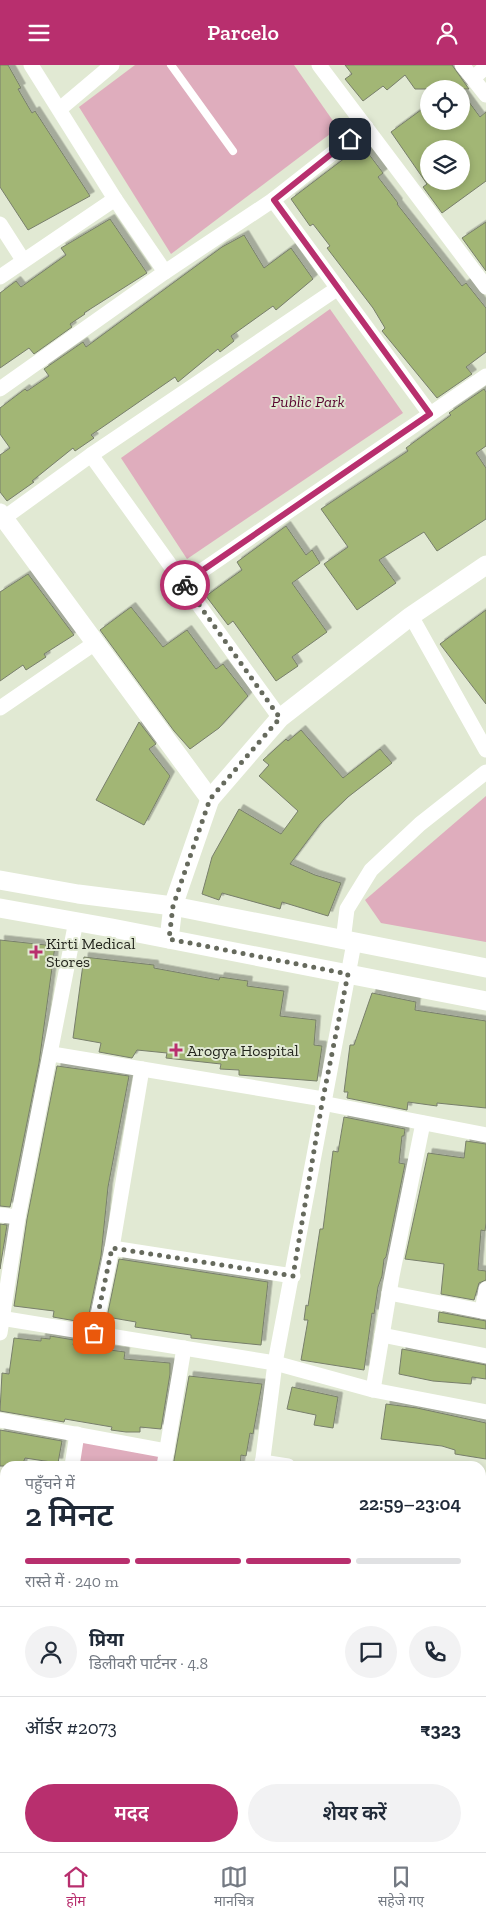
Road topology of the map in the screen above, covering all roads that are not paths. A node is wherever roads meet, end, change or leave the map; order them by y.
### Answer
1 (31, 65) edge
2 (112, 65) edge
3 (171, 65) edge
4 (319, 65) edge
5 (462, 65) edge
6 (486, 67) edge
7 (473, 78) junction
8 (486, 95) edge
9 (61, 108) junction
10 (366, 127) junction
11 (233, 151) dead end
12 (116, 199) junction
13 (274, 200) junction
14 (0, 224) edge
15 (23, 260) junction
16 (166, 272) junction
17 (0, 277) edge
18 (486, 287) edge
19 (338, 289) junction
20 (486, 376) edge
21 (0, 389) edge
22 (430, 414) junction
23 (91, 455) junction
24 (2, 516) edge
25 (486, 565) edge
26 (184, 583) junction
27 (411, 616) junction
28 (95, 643) junction
29 (0, 708) edge
30 (280, 718) junction
31 (486, 750) edge
32 (486, 772) edge
33 (210, 799) junction
34 (0, 880) edge
35 (173, 906) junction
36 (0, 909) edge
37 (76, 921) junction
38 (169, 939) junction
39 (349, 942) junction
40 (486, 968) edge
41 (348, 974) junction
42 (486, 1001) edge
43 (52, 1054) junction
44 (142, 1069) junction
45 (322, 1101) junction
46 (423, 1123) junction
47 (486, 1135) edge
48 (0, 1215) edge
49 (18, 1217) junction
50 (112, 1248) junction
51 (293, 1276) junction
52 (486, 1289) edge
53 (389, 1293) junction
54 (484, 1311) edge
55 (1, 1323) edge
56 (94, 1333) junction
57 (382, 1335) junction
58 (184, 1348) junction
59 (486, 1356) edge
60 (275, 1363) junction
61 (373, 1390) junction
62 (486, 1411) edge
63 (0, 1420) edge
64 (77, 1434) junction
65 (167, 1451) junction
66 (73, 1461) edge
67 (165, 1461) edge
68 (262, 1461) edge

1 - 9 street
2 - 9 street
3 - 11 lane
4 - 10 street
5 - 7 street
6 - 7 street
7 - 8 street
9 - 12 street
10 - 13 street
10 - 18 street
12 - 15 street
12 - 16 street
13 - 16 street
13 - 19 street
14 - 15 street
15 - 17 street
16 - 21 street
19 - 22 street
19 - 23 street
20 - 22 street
22 - 26 street
23 - 24 street
23 - 26 street
24 - 28 street
25 - 27 street
26 - 30 street
27 - 30 street
27 - 31 street
28 - 29 street
28 - 33 street
30 - 33 street
32 - 39 street
33 - 35 street
34 - 35 street
35 - 38 street
35 - 39 street
36 - 37 street
37 - 38 street
37 - 43 street
38 - 41 street
39 - 40 street
39 - 41 street
41 - 42 street
41 - 45 street
43 - 44 street
43 - 49 street
44 - 45 street
44 - 50 street
45 - 46 street
45 - 51 street
46 - 47 street
46 - 53 street
48 - 49 street
49 - 55 street
50 - 51 street
50 - 56 street
51 - 60 street
52 - 54 street
53 - 54 street
53 - 57 street
55 - 56 street
56 - 58 street
57 - 59 street
57 - 61 street
58 - 60 street
58 - 65 street
60 - 61 street
60 - 68 street
61 - 62 street
63 - 64 street
64 - 65 street
64 - 66 street
65 - 67 street

